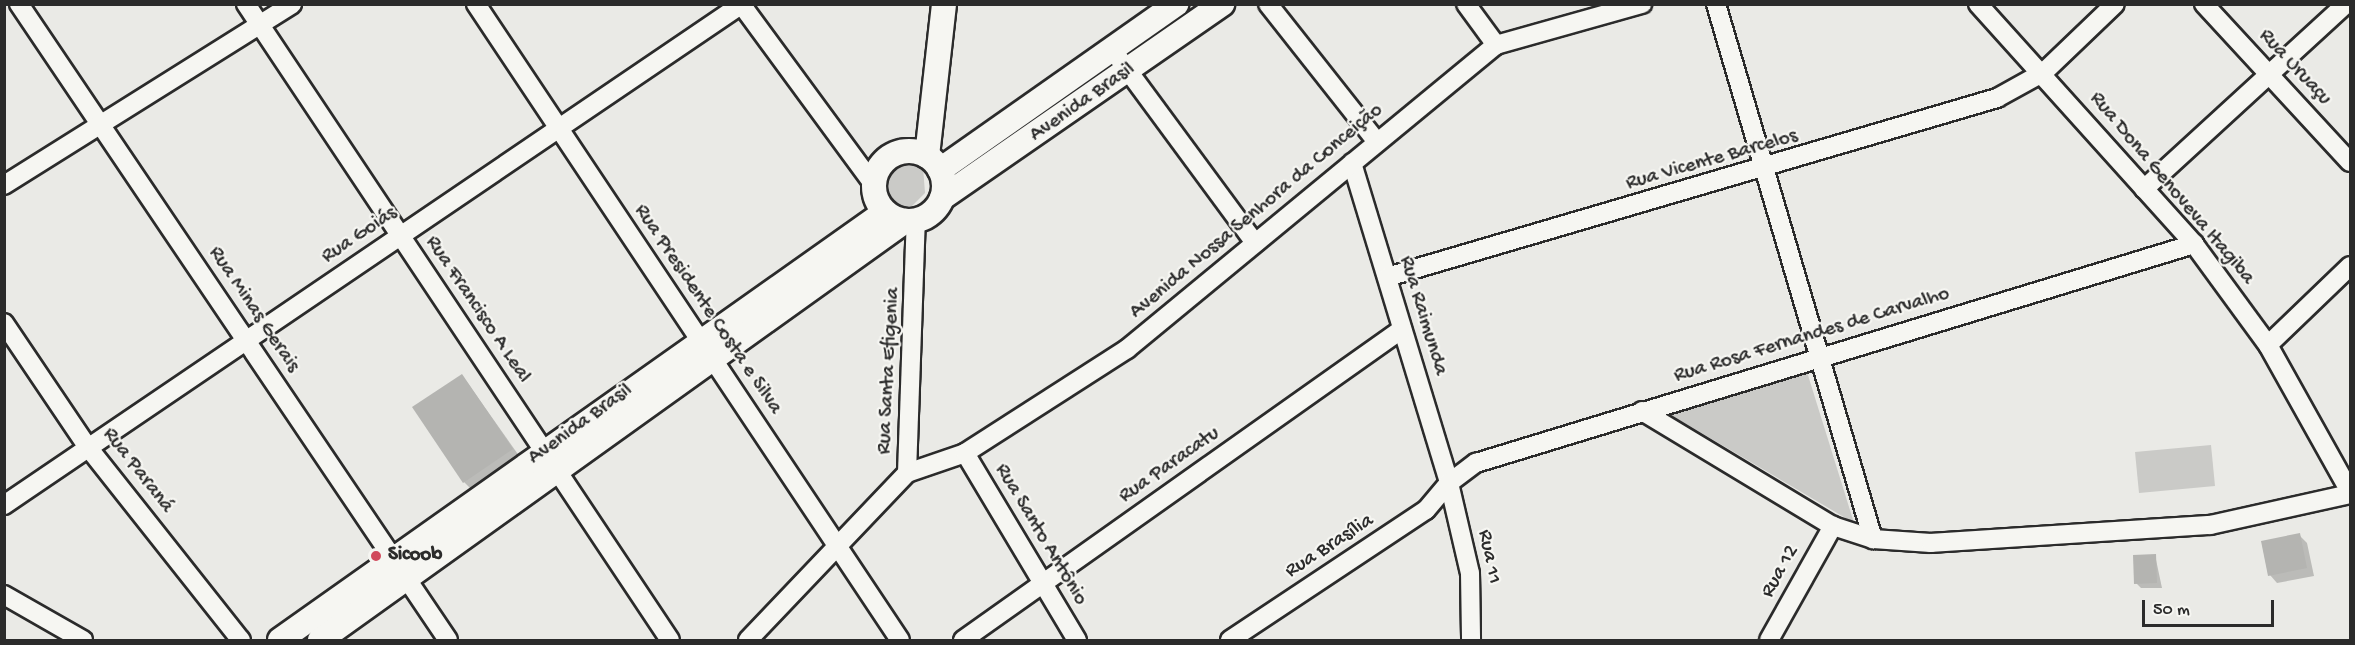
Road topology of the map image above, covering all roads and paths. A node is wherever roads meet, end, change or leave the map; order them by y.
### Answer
1 (19, 4) edge
2 (246, 4) edge
3 (292, 4) edge
4 (476, 4) edge
5 (944, 4) edge
6 (1176, 4) edge
7 (1222, 4) edge
8 (1268, 4) edge
9 (1466, 4) edge
10 (1642, 4) edge
11 (1716, 4) edge
12 (1978, 4) edge
13 (2115, 4) edge
14 (2204, 4) edge
15 (2346, 4) edge
16 (741, 5) edge
17 (260, 25) junction
18 (1496, 45) junction
19 (1112, 49) junction
20 (2044, 72) junction
21 (1127, 74) junction
22 (2269, 74) junction
23 (101, 126) junction
24 (560, 128) junction
25 (1377, 142) junction
26 (1352, 162) junction
27 (2350, 162) edge
28 (934, 163) junction
29 (1764, 170) junction
30 (873, 184) junction
31 (4, 185) edge
32 (2144, 189) junction
33 (942, 198) junction
34 (902, 218) junction
35 (400, 236) junction
36 (1255, 243) junction
37 (2194, 244) junction
38 (2350, 266) edge
39 (1387, 277) junction
40 (4, 323) edge
41 (1402, 329) junction
42 (701, 339) junction
43 (246, 340) junction
44 (2268, 345) junction
45 (1818, 358) junction
46 (715, 360) junction
47 (1642, 411) junction
48 (87, 446) junction
49 (544, 451) junction
50 (964, 453) junction
51 (557, 471) junction
52 (906, 473) junction
53 (1449, 483) junction
54 (2350, 493) edge
55 (4, 505) edge
56 (1833, 526) junction
57 (1873, 539) junction
58 (837, 550) junction
59 (401, 568) junction
60 (1043, 584) junction
61 (4, 595) edge
62 (83, 640) edge
63 (241, 640) edge
64 (280, 640) edge
65 (320, 640) edge
66 (448, 640) edge
67 (670, 640) edge
68 (748, 640) edge
69 (900, 640) edge
70 (963, 640) edge
71 (1077, 640) edge
72 (1230, 640) edge
73 (1471, 640) edge
74 (1769, 640) edge

1 - 23 street, Rua Minas Gerais
2 - 17 street, Rua Francisco A Leal
3 - 17 street
4 - 24 street, Rua Presidente Costa e Silva
5 - 28 street
6 - 19 street, Avenida Brasil
7 - 21 street, Avenida Brasil
8 - 25 street
9 - 18 street
10 - 18 street, Avenida Nossa Senhora da Conceição
11 - 29 street
12 - 20 street, Rua Dona Genoveva Itagiba
13 - 20 street, Rua Vicente Barcelos
14 - 22 street, Rua Uruaçu
15 - 22 street
16 - 24 street, Rua Goiás
16 - 30 street
17 - 23 street
17 - 35 street, Rua Francisco A Leal
18 - 25 street, Avenida Nossa Senhora da Conceição
19 - 21 street
19 - 28 street, Avenida Brasil
20 - 29 street, Rua Vicente Barcelos
20 - 32 street, Rua Dona Genoveva Itagiba
21 - 33 street, Avenida Brasil
21 - 36 street
22 - 27 street, Rua Uruaçu
22 - 32 street
23 - 31 street
23 - 43 street, Rua Minas Gerais
24 - 35 street, Rua Goiás
24 - 42 street, Rua Presidente Costa e Silva
25 - 26 street, Avenida Nossa Senhora da Conceição
26 - 36 street, Avenida Nossa Senhora da Conceição
26 - 39 street, Rua Raimunda
28 - 30 street
28 - 33 street
29 - 39 street, Rua Vicente Barcelos
29 - 45 street
30 - 34 street
32 - 37 street, Rua Dona Genoveva Itagiba
33 - 34 street
34 - 42 street, Avenida Brasil
34 - 46 street, Avenida Brasil
34 - 52 street, Rua Santa Efigenia
35 - 43 street, Rua Goiás
35 - 49 street, Rua Francisco A Leal
36 - 50 street, Avenida Nossa Senhora da Conceição
37 - 44 street, Rua Dona Genoveva Itagiba
37 - 45 street, Rua Rosa Fernandes de Carvalho
38 - 44 street
39 - 41 street, Rua Raimunda
40 - 48 street, Rua Paraná
41 - 53 street, Rua Raimunda
41 - 60 street, Rua Paracatu
42 - 46 street, Rua Presidente Costa e Silva
42 - 49 street, Avenida Brasil
43 - 48 street, Rua Goiás
43 - 59 street, Rua Minas Gerais
44 - 54 street, Rua Dona Genoveva Itagiba
45 - 47 street, Rua Rosa Fernandes de Carvalho
45 - 57 street
46 - 51 street, Avenida Brasil
46 - 58 street, Rua Presidente Costa e Silva
47 - 53 street, Rua Rosa Fernandes de Carvalho
47 - 56 street
48 - 55 street, Rua Goiás
48 - 63 street, Rua Paraná
49 - 51 street, Rua Francisco A Leal
49 - 59 street, Avenida Brasil
50 - 52 street, Avenida Nossa Senhora da Conceição
50 - 60 street, Rua Santo Antônio
51 - 59 street, Avenida Brasil
51 - 67 street, Rua Francisco A Leal
52 - 58 street, Rua Santa Efigenia
53 - 72 street, Rua Brasília
53 - 73 street, Rua 11
54 - 57 street
56 - 57 street
56 - 74 street, Rua 12
58 - 68 street, Rua Santa Efigenia
58 - 69 street, Rua Presidente Costa e Silva
59 - 64 street, Avenida Brasil
59 - 65 street, Avenida Brasil
59 - 66 street, Rua Minas Gerais
60 - 70 street, Rua Paracatu
60 - 71 street, Rua Santo Antônio
61 - 62 street

